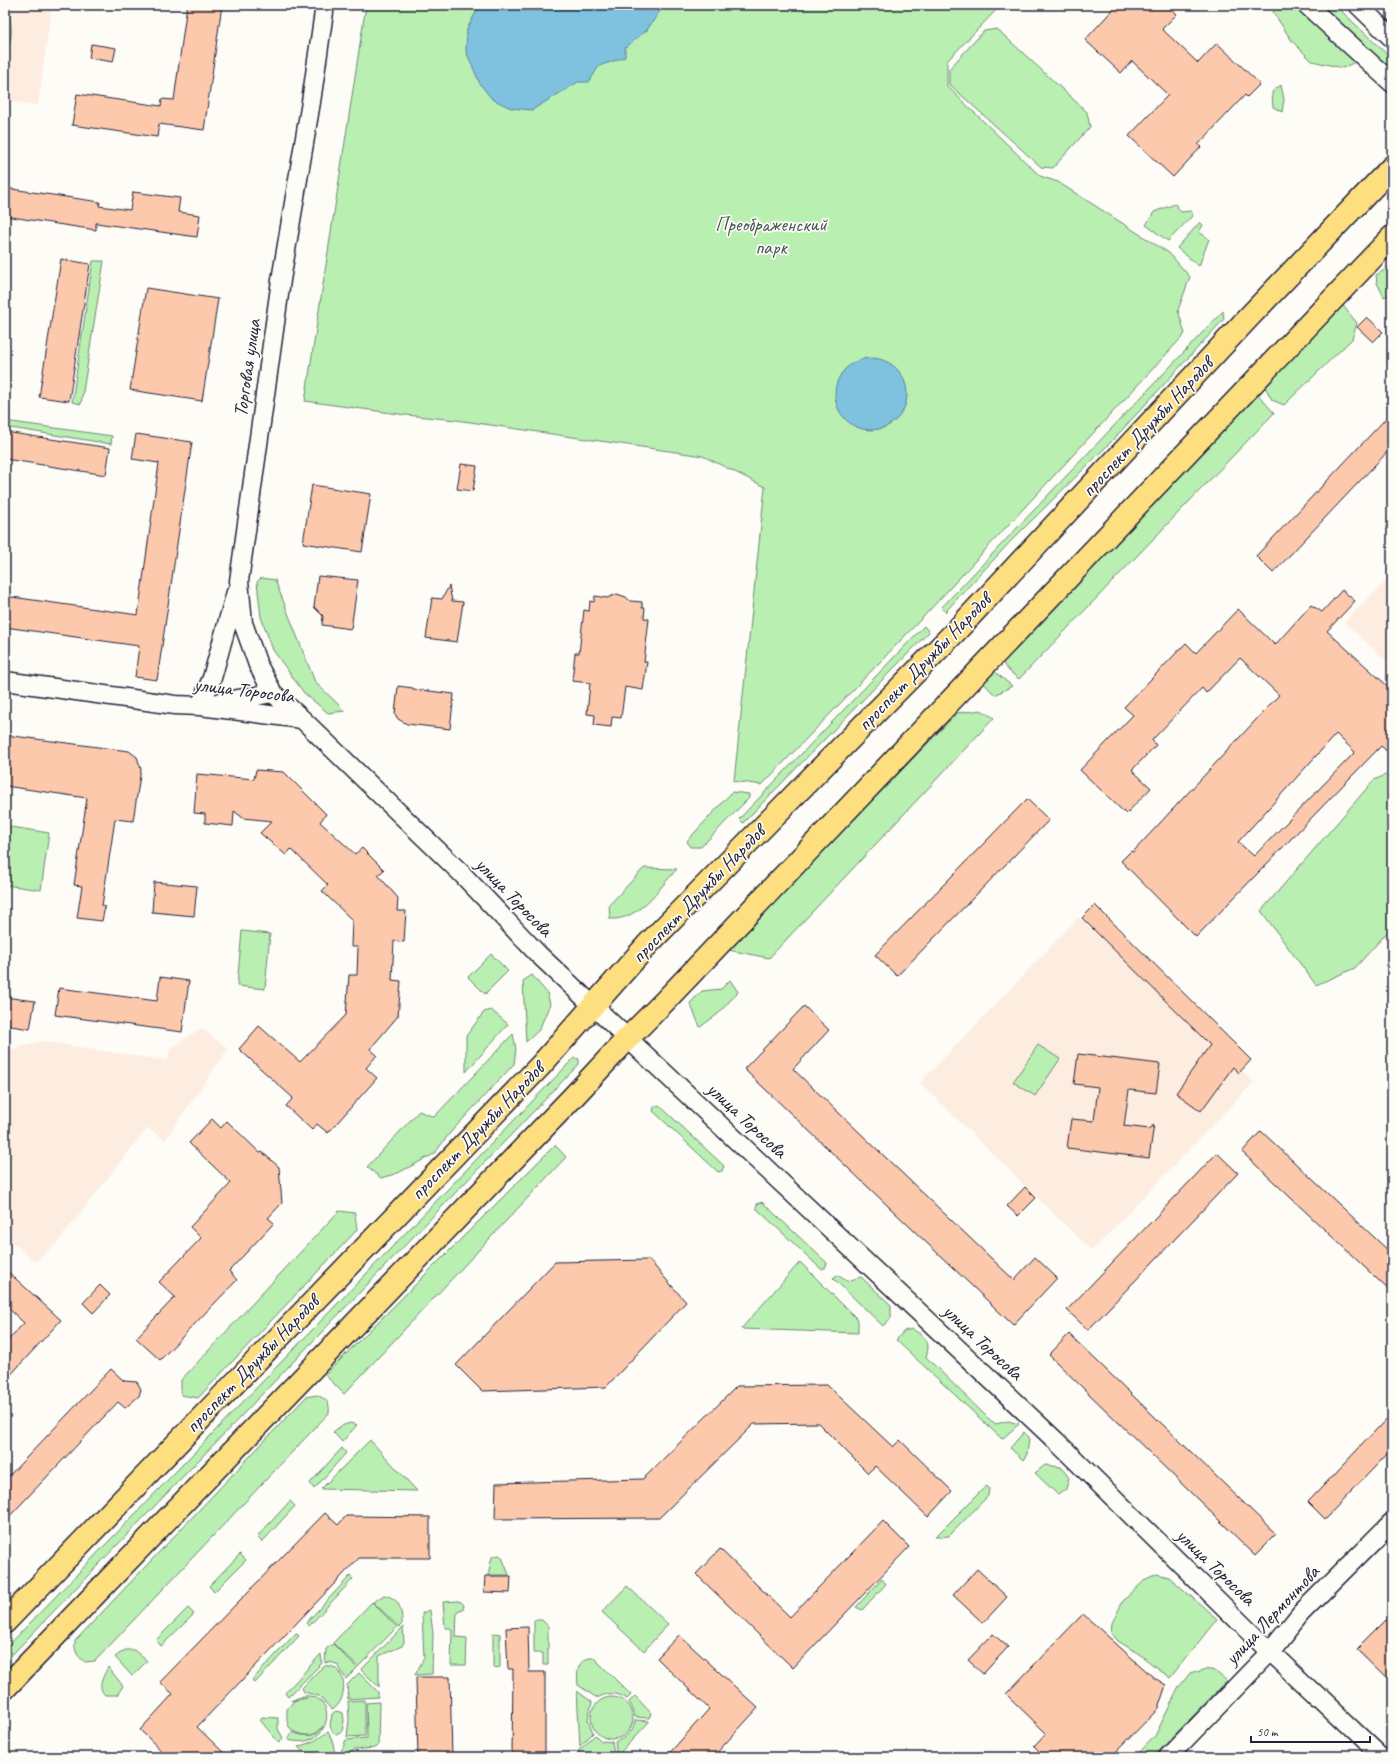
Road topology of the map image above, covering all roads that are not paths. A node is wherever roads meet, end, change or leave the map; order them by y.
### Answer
1 (326, 5) edge
2 (1307, 5) edge
3 (1358, 5) edge
4 (1392, 38) edge
5 (1392, 83) edge
6 (1392, 167) edge
7 (1392, 237) edge
8 (239, 581) junction
9 (5, 681) edge
10 (273, 693) junction
11 (200, 706) junction
12 (250, 712) junction
13 (302, 719) junction
14 (592, 1006) junction
15 (628, 1038) junction
16 (1392, 1522) edge
17 (5, 1622) edge
18 (1270, 1652) junction
19 (5, 1688) edge
20 (1168, 1757) edge
21 (1381, 1757) edge

1 - 8 street, Торговая улица
2 - 5 street
3 - 4 street
6 - 14 main road, проспект Дружбы Народов
7 - 15 main road
8 - 10 street, Торговая улица
8 - 11 street
9 - 11 street, улица Торосова
10 - 11 street
10 - 12 street
10 - 13 street, Торговая улица
11 - 12 street, улица Торосова
12 - 13 street, улица Торосова
13 - 14 street, улица Торосова
14 - 15 street, улица Торосова
14 - 17 main road, проспект Дружбы Народов
15 - 18 street, улица Торосова
15 - 19 main road
16 - 18 street, улица Лермонтова
18 - 20 street, улица Лермонтова
18 - 21 street, улица Торосова

